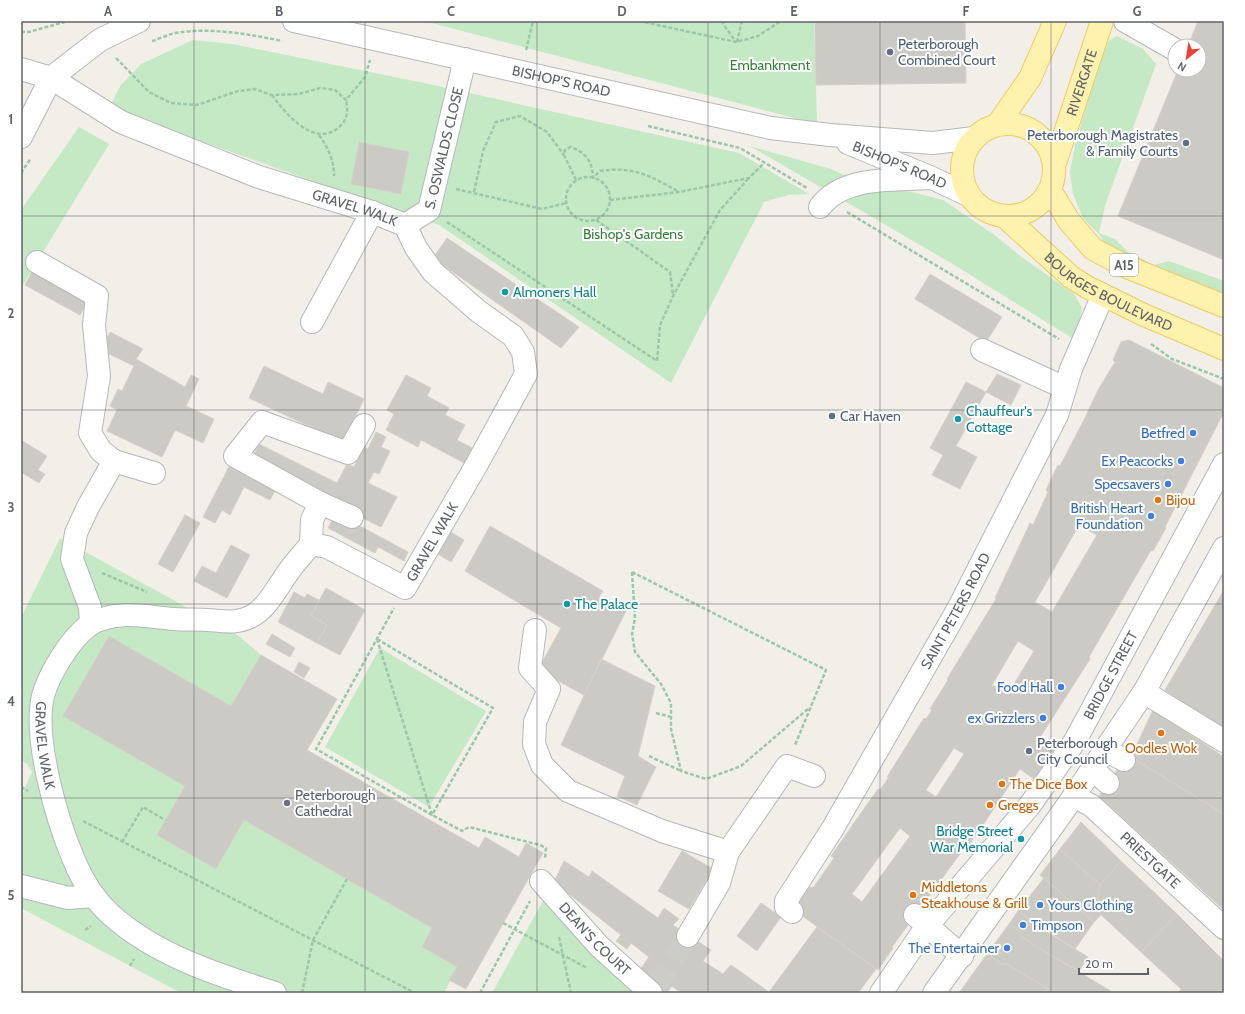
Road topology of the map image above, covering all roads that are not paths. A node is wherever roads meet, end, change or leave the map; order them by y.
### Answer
1 (139, 21) edge
2 (294, 21) edge
3 (1055, 21) edge
4 (1102, 21) edge
5 (1125, 21) edge
6 (1167, 45) edge
7 (464, 59) junction
8 (21, 69) edge
9 (51, 78) junction
10 (998, 124) junction
11 (830, 135) junction
12 (21, 137) edge
13 (974, 138) junction
14 (1054, 166) junction
15 (932, 178) junction
16 (1050, 190) junction
17 (968, 195) junction
18 (823, 203) road end
19 (372, 212) junction
20 (1005, 217) junction
21 (405, 225) junction
22 (37, 262) dead end
23 (1102, 295) junction
24 (1224, 306) edge
25 (312, 322) dead end
26 (1224, 349) edge
27 (982, 350) dead end
28 (1065, 388) junction
29 (364, 425) dead end
30 (114, 461) junction
31 (1224, 464) edge
32 (154, 473) dead end
33 (320, 503) junction
34 (352, 517) dead end
35 (311, 544) junction
36 (1224, 548) edge
37 (91, 624) junction
38 (535, 630) dead end
39 (1144, 692) junction
40 (1224, 741) edge
41 (814, 776) dead end
42 (1083, 801) junction
43 (728, 852) junction
44 (541, 881) road end
45 (21, 886) edge
46 (94, 896) junction
47 (792, 912) dead end
48 (921, 921) junction
49 (1224, 928) edge
50 (688, 936) tunnel mouth
51 (962, 956) junction
52 (653, 991) edge
53 (275, 993) edge
54 (881, 993) edge
55 (934, 993) edge

1 - 9 street
2 - 7 street, BISHOP'S ROAD
3 - 10 main road
4 - 14 main road, RIVERGATE
5 - 6 street
7 - 11 street, BISHOP'S ROAD
7 - 21 street, S. OSWALDS CLOSE
8 - 9 street
9 - 12 street
9 - 19 street, GRAVEL WALK
10 - 13 main road
10 - 14 main road
11 - 13 street, BISHOP'S ROAD
11 - 15 street, BISHOP'S ROAD
13 - 17 main road
14 - 16 main road
15 - 17 street, BISHOP'S ROAD
15 - 18 street
16 - 20 main road
16 - 24 main road, BOURGES BOULEVARD / A15
17 - 20 main road
19 - 21 street, GRAVEL WALK
19 - 25 street
20 - 23 main road, BOURGES BOULEVARD / A15
21 - 35 street, GRAVEL WALK
22 - 30 street
23 - 26 main road, BOURGES BOULEVARD / A15
23 - 28 street, SAINT PETERS ROAD
27 - 28 street
28 - 47 street, SAINT PETERS ROAD
29 - 33 street
30 - 32 street
30 - 37 street
31 - 48 street, BRIDGE STREET
33 - 34 street
33 - 35 street
35 - 37 street, GRAVEL WALK
36 - 39 street
37 - 46 street, GRAVEL WALK
38 - 43 street
39 - 40 street
39 - 42 street
41 - 43 street
42 - 49 street, PRIESTGATE
42 - 51 street
43 - 50 street
44 - 52 street, DEAN'S COURT
45 - 46 street
46 - 53 street, GRAVEL WALK
48 - 51 street
48 - 54 street, BRIDGE STREET
51 - 55 street

